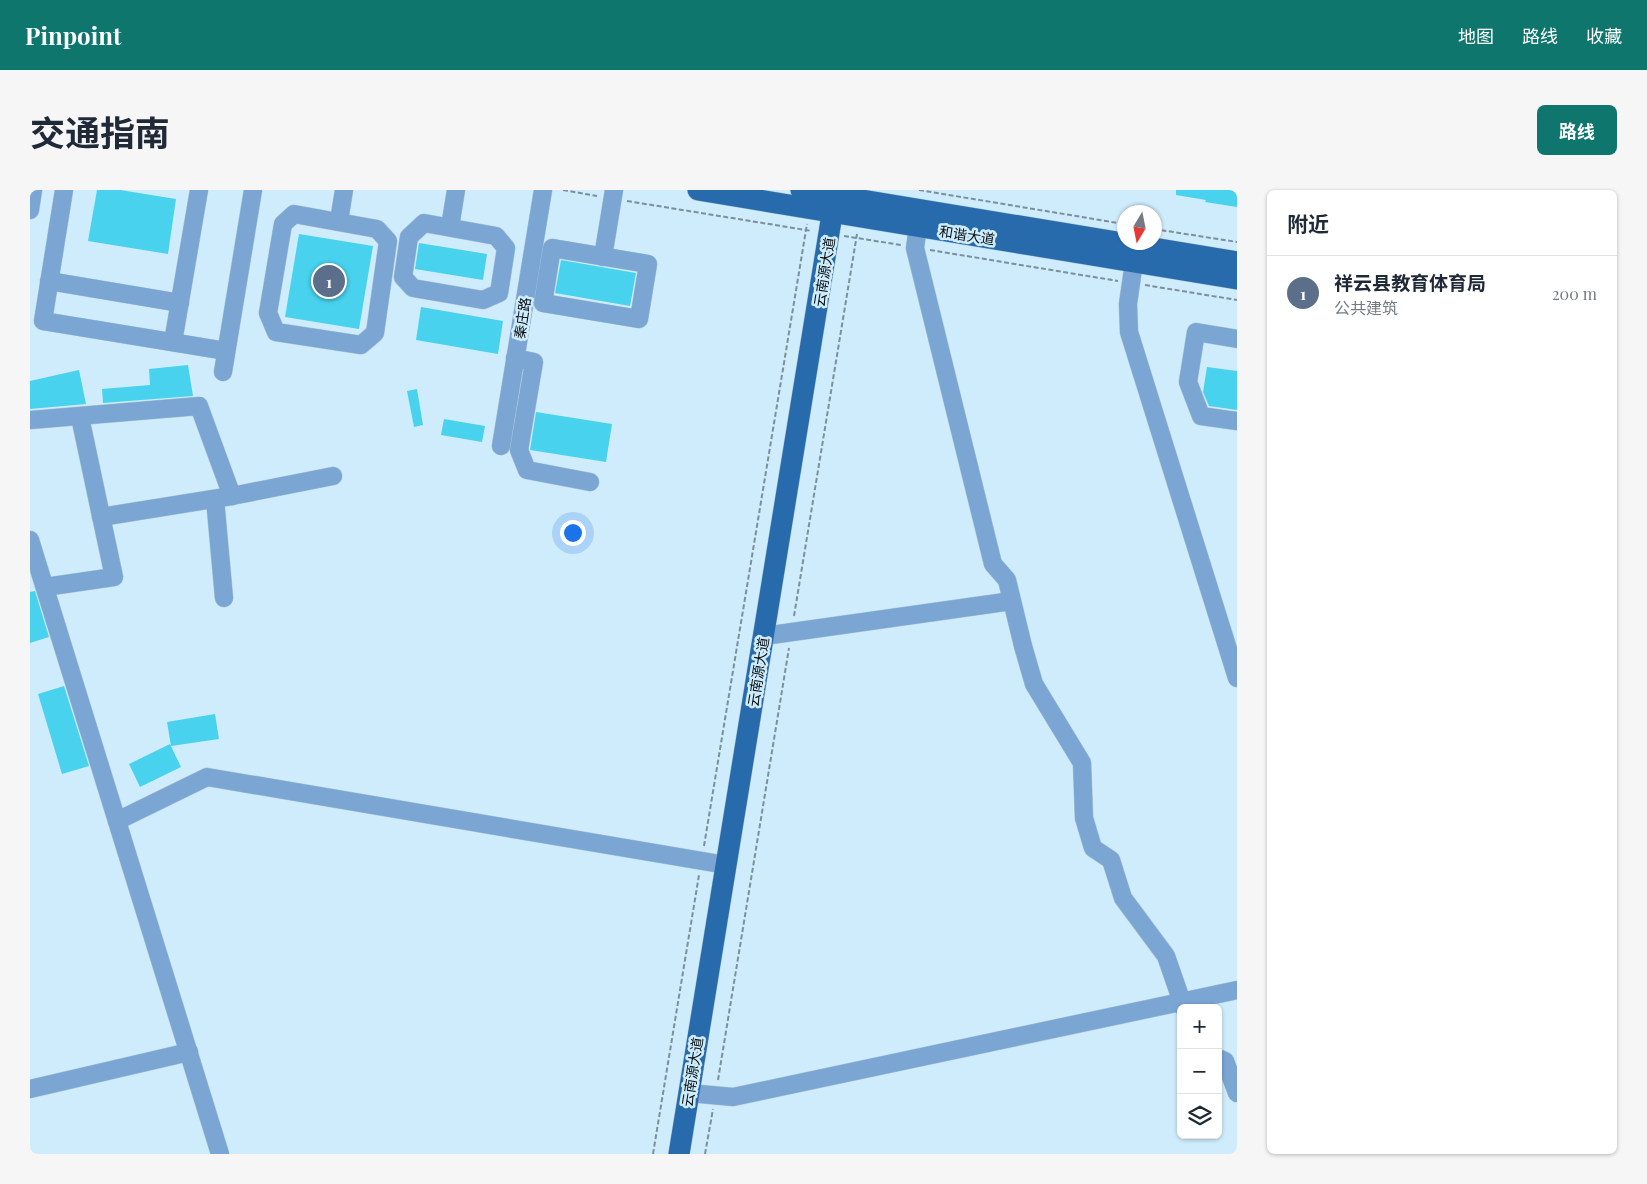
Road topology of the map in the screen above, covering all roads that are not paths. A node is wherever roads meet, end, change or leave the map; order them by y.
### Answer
1 (33, 190) edge
2 (64, 190) edge
3 (198, 190) edge
4 (253, 190) edge
5 (344, 190) edge
6 (456, 190) edge
7 (543, 190) edge
8 (614, 190) edge
9 (698, 190) edge
10 (805, 199) edge
11 (835, 199) edge
12 (30, 210) edge
13 (339, 222) junction
14 (918, 226) junction
15 (450, 227) junction
16 (603, 257) junction
17 (1134, 262) junction
18 (1237, 262) edge
19 (1237, 279) edge
20 (49, 281) junction
21 (180, 303) junction
22 (1237, 337) edge
23 (173, 342) junction
24 (226, 351) junction
25 (515, 358) junction
26 (223, 372) dead end
27 (80, 417) junction
28 (30, 420) edge
29 (1237, 422) edge
30 (501, 446) dead end
31 (333, 476) dead end
32 (590, 482) dead end
33 (232, 496) junction
34 (215, 499) junction
35 (101, 517) junction
36 (30, 540) edge
37 (44, 587) junction
38 (224, 598) dead end
39 (1012, 601) junction
40 (764, 636) junction
41 (1237, 678) edge
42 (117, 821) junction
43 (726, 865) junction
44 (1237, 990) edge
45 (1183, 1004) edge
46 (1187, 1004) edge
47 (1177, 1006) edge
48 (189, 1052) junction
49 (1222, 1060) edge
50 (30, 1089) edge
51 (689, 1093) junction
52 (1237, 1093) edge
53 (220, 1154) edge
54 (678, 1154) edge

1 - 12 street
2 - 20 street
3 - 21 street
4 - 24 street
5 - 13 street
6 - 15 street
7 - 25 street, 秦庄路
8 - 16 street
9 - 10 main road, 和谐大道
10 - 11 main road, 和谐大道
11 - 14 main road, 和谐大道
11 - 18 main road, 和谐大道
11 - 40 main road, 云南源大道
13 - 13 street
14 - 17 main road, 和谐大道
14 - 39 street
15 - 15 street
16 - 16 street
17 - 19 main road, 和谐大道
17 - 41 street
20 - 21 street
20 - 23 street
21 - 23 street
22 - 29 street
23 - 24 street
24 - 26 street
25 - 30 street, 秦庄路
25 - 32 street
27 - 28 street
27 - 33 street
27 - 35 street
31 - 33 street
33 - 34 street
34 - 35 street
34 - 38 street
35 - 37 street
36 - 37 street
37 - 42 street
39 - 40 street
39 - 45 street
40 - 43 main road, 云南源大道
42 - 43 street
42 - 48 street
43 - 51 main road, 云南源大道
44 - 46 street
47 - 51 street
48 - 50 street
48 - 53 street
49 - 52 street
51 - 54 main road, 云南源大道

